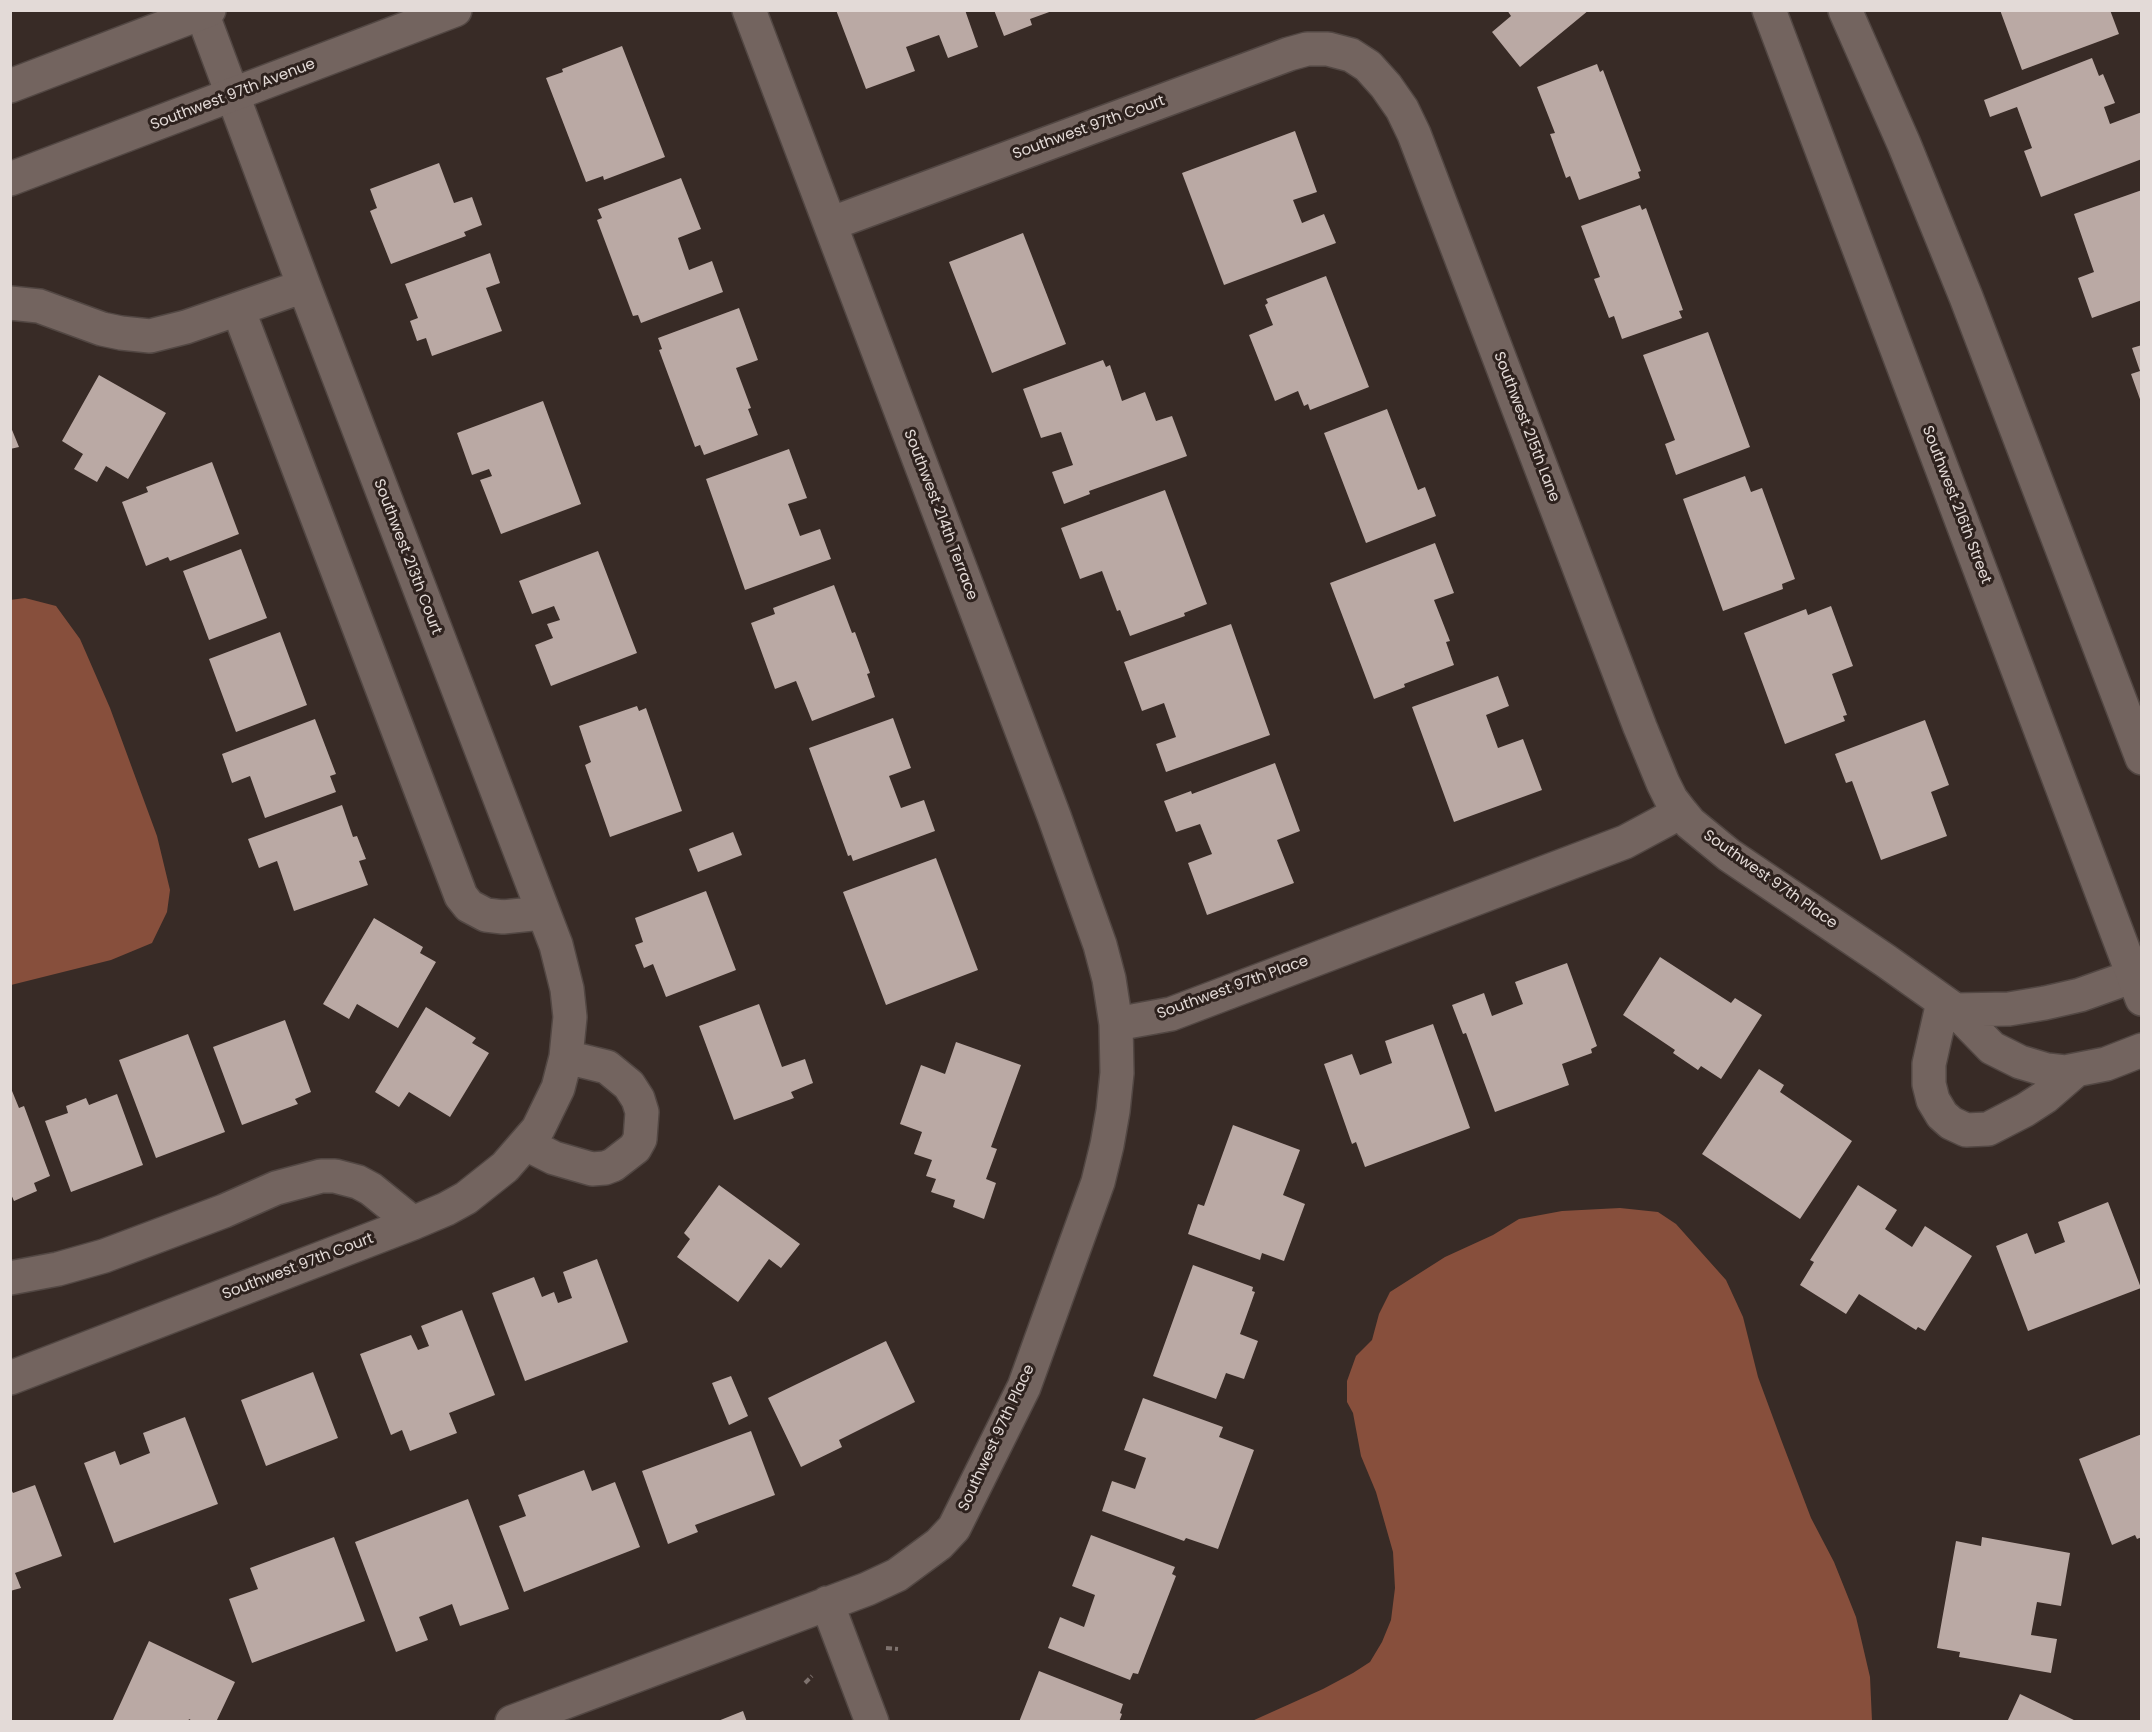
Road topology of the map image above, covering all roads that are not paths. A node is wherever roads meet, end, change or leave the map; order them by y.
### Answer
1 (455, 10) edge
2 (748, 10) edge
3 (1769, 10) edge
4 (1845, 10) edge
5 (206, 12) edge
6 (1351, 55) joint
7 (10, 86) edge
8 (232, 95) junction
9 (10, 179) edge
10 (830, 224) junction
11 (304, 286) junction
12 (10, 303) edge
13 (238, 309) junction
14 (2142, 758) edge
15 (1681, 813) junction
16 (542, 913) junction
17 (2139, 983) edge
18 (1949, 1006) junction
19 (1116, 1024) junction
20 (2142, 1050) edge
21 (566, 1057) junction
22 (2075, 1071) junction
23 (550, 1105) joint
24 (526, 1144) junction
25 (413, 1222) junction
26 (10, 1278) edge
27 (10, 1378) edge
28 (827, 1603) junction
29 (512, 1722) edge
30 (872, 1722) edge

1 - 8 street, Southwest 97th Avenue
2 - 10 street, Southwest 214th Terrace
3 - 17 street, Southwest 216th Street
4 - 14 street
5 - 7 street
5 - 8 street, Southwest 213th Court
6 - 10 street, Southwest 97th Court
6 - 15 street, Southwest 215th Lane
8 - 9 street, Southwest 97th Avenue
8 - 11 street, Southwest 213th Court
10 - 19 street, Southwest 214th Terrace
11 - 13 street
11 - 16 street, Southwest 213th Court
12 - 13 street
13 - 16 street
15 - 18 street, Southwest 97th Place
15 - 19 street, Southwest 97th Place
16 - 21 street, Southwest 213th Court
17 - 18 street
18 - 22 street, Southwest 97th Place
18 - 22 street
19 - 28 street, Southwest 97th Place
20 - 22 street, Southwest 97th Place
21 - 23 street, Southwest 213th Court
21 - 24 street
23 - 24 street, Southwest 97th Court
24 - 25 street, Southwest 97th Court
25 - 26 street
25 - 27 street, Southwest 97th Court
28 - 29 street, Southwest 97th Place
28 - 30 street

